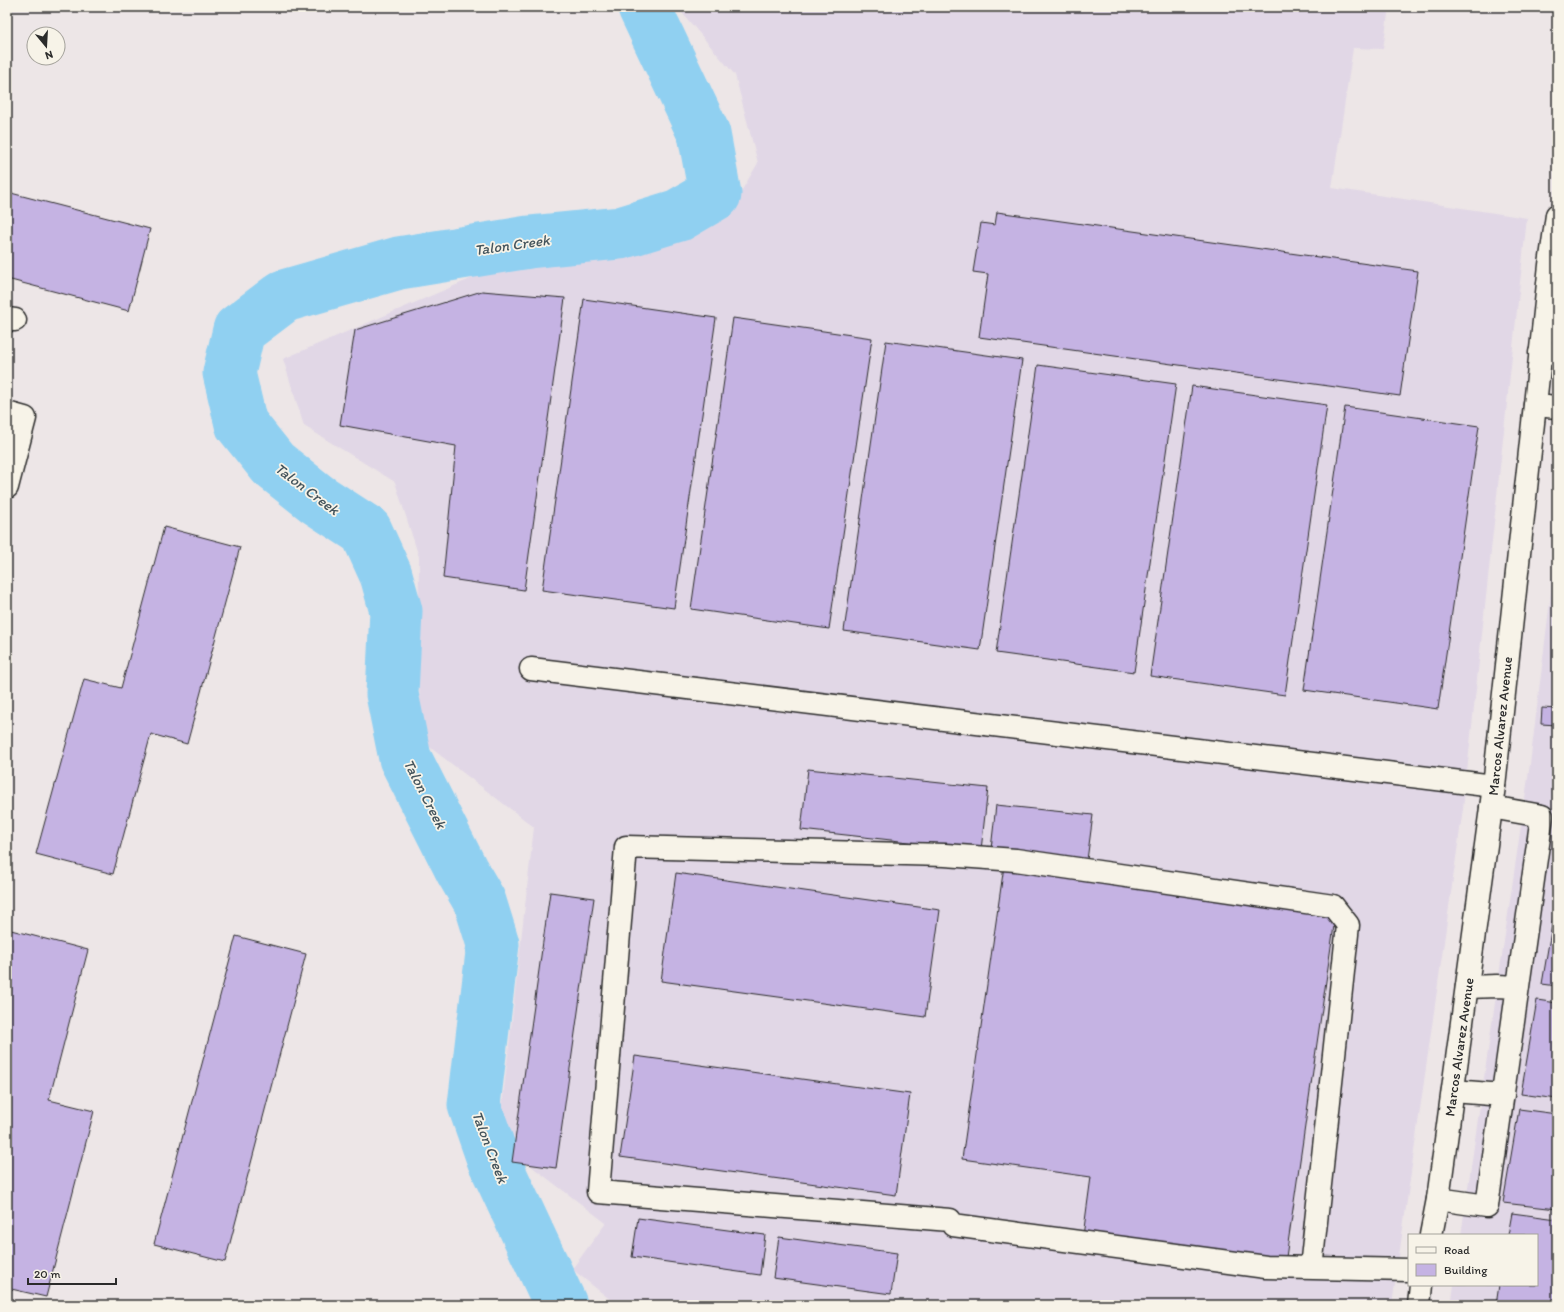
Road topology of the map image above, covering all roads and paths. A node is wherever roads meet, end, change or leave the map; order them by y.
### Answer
1 (1557, 215) edge
2 (1549, 354) edge
3 (1535, 404) junction
4 (1557, 406) edge
5 (16, 416) edge
6 (7, 487) edge
7 (531, 669) dead end
8 (1492, 797) junction
9 (1467, 987) junction
10 (1518, 987) junction
11 (1452, 1091) junction
12 (1503, 1095) junction
13 (1438, 1199) junction
14 (1431, 1234) edge
15 (1311, 1268) junction
16 (1408, 1270) edge
17 (1422, 1286) edge
18 (1419, 1305) edge

1 - 2 main road, Marcos Alvarez Avenue
2 - 3 main road, Marcos Alvarez Avenue
3 - 4 main road
3 - 8 main road, Marcos Alvarez Avenue
5 - 6 main road
7 - 8 main road
8 - 9 main road, Marcos Alvarez Avenue
8 - 10 main road
9 - 10 main road
9 - 11 main road, Marcos Alvarez Avenue
10 - 12 main road
11 - 12 main road
11 - 13 main road, Marcos Alvarez Avenue
12 - 13 main road
13 - 14 main road, Marcos Alvarez Avenue
15 - 15 main road
15 - 16 main road
17 - 18 main road

